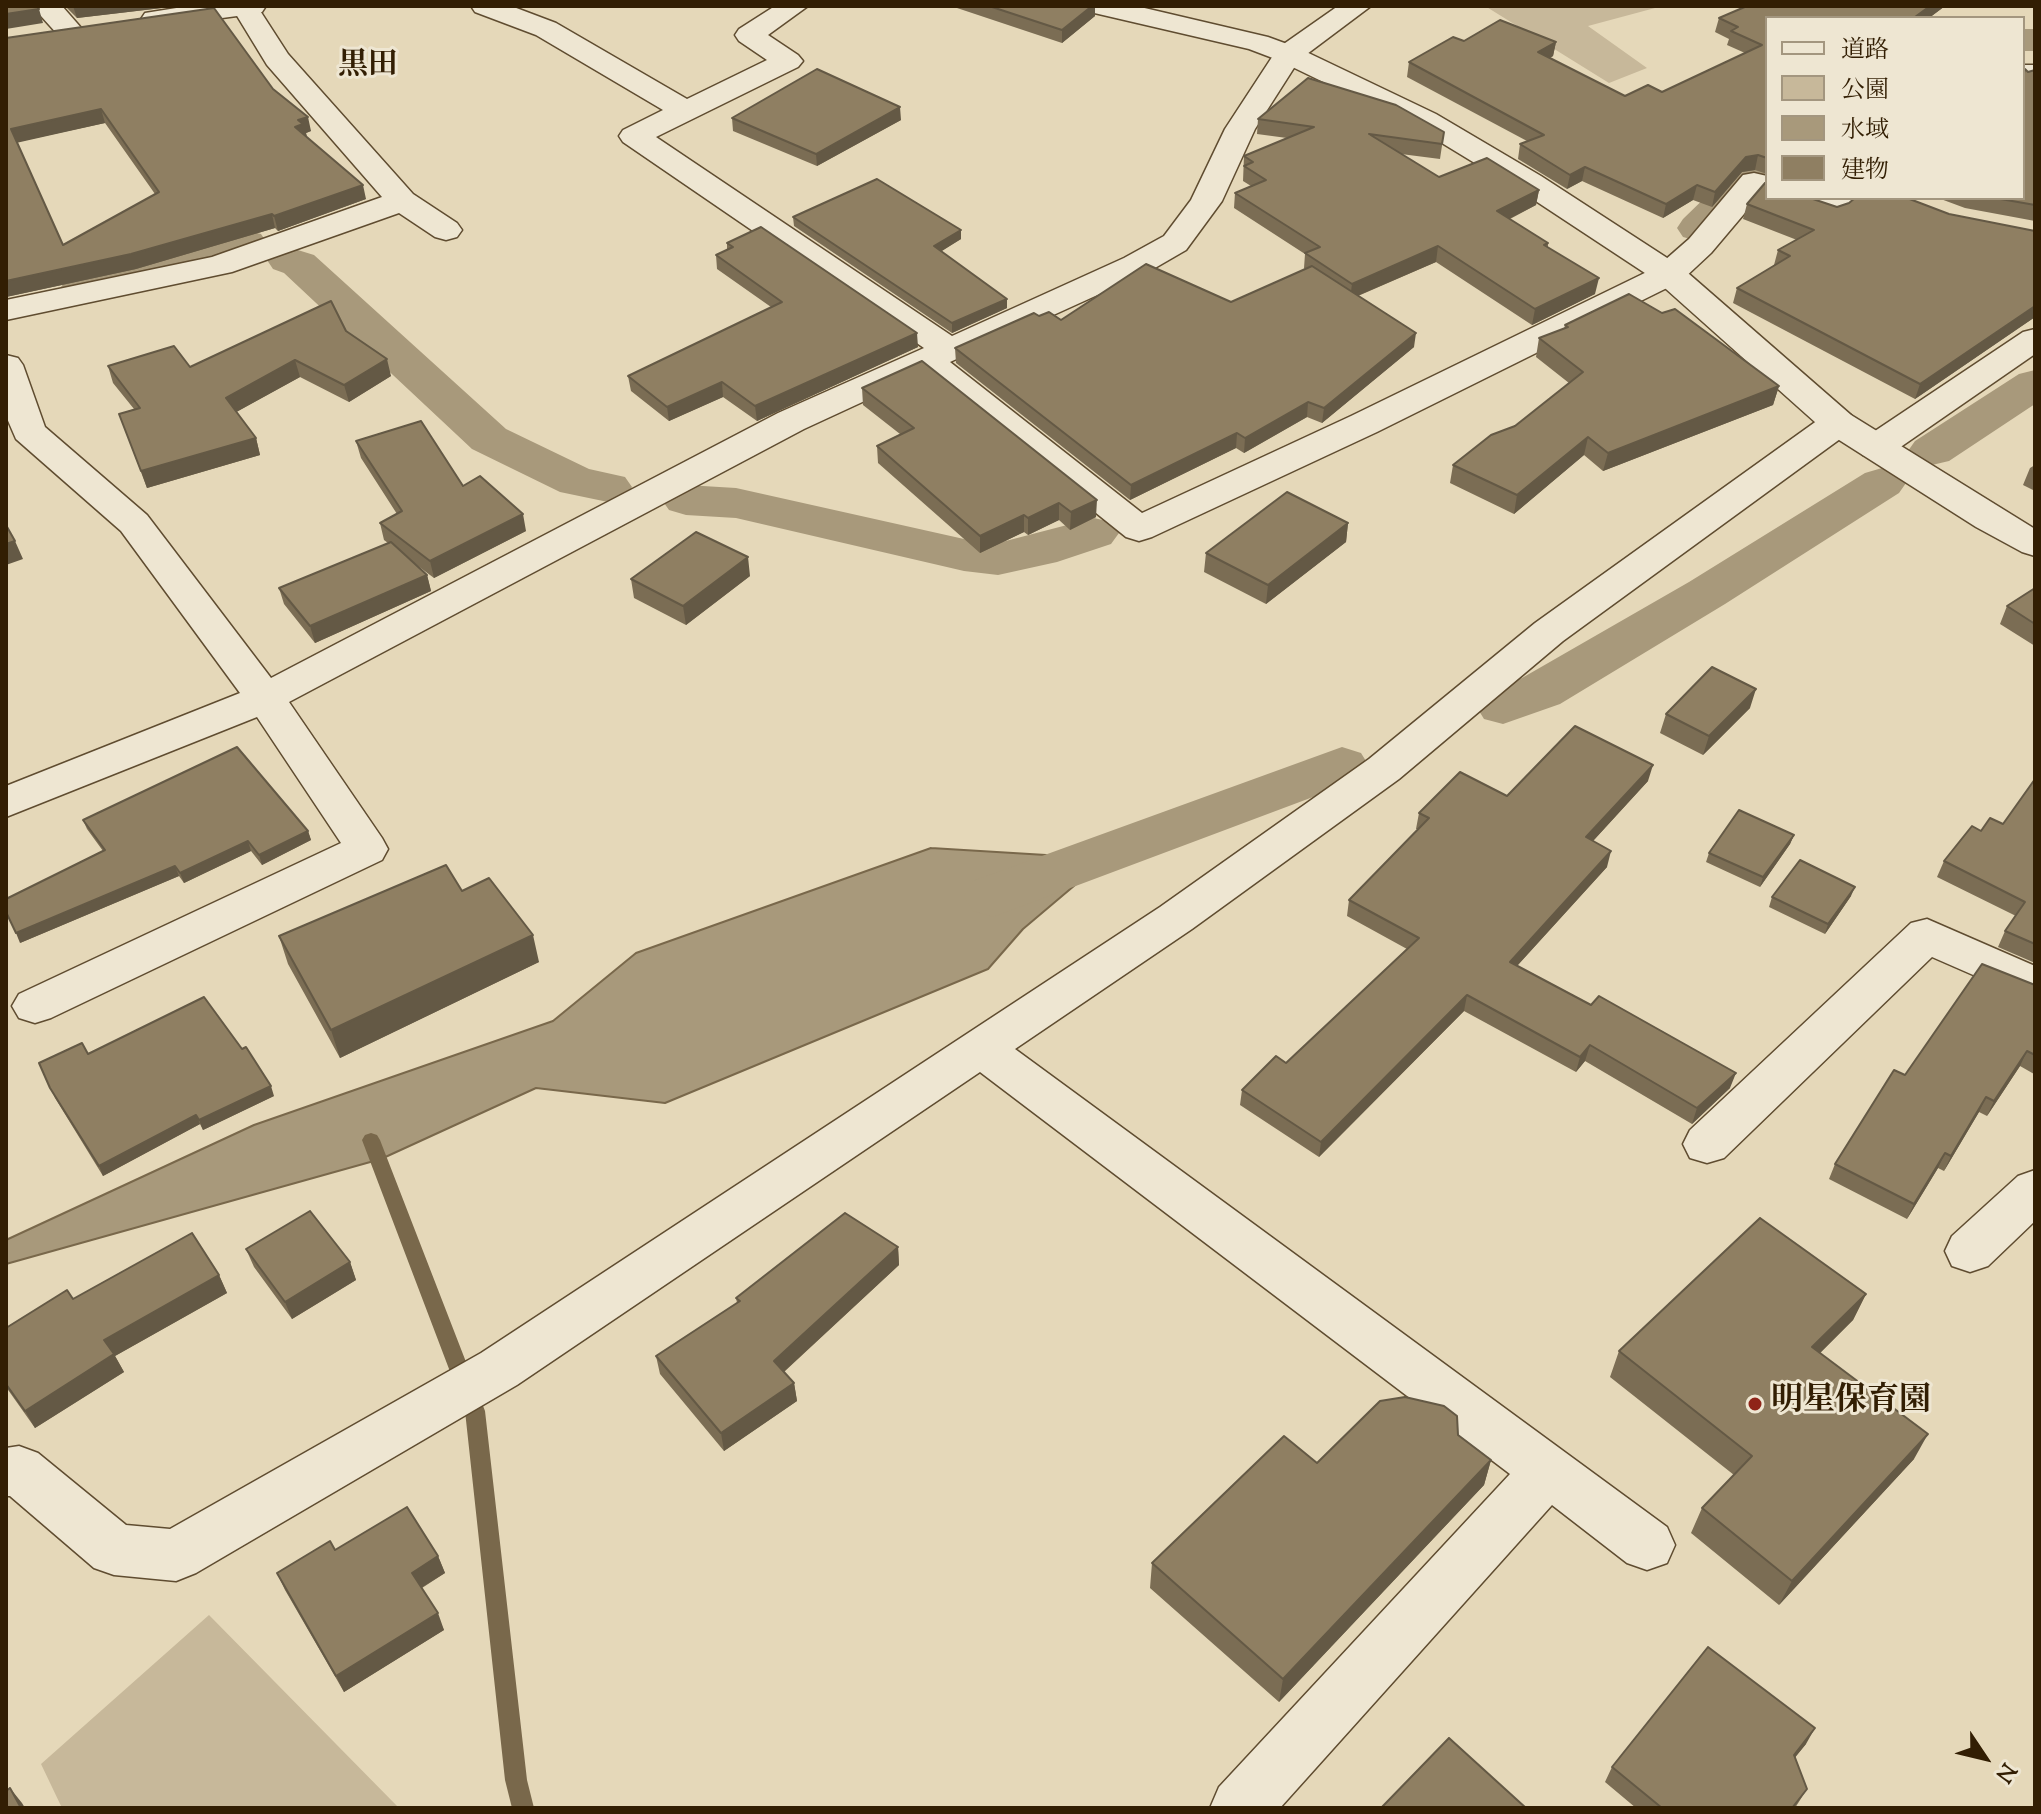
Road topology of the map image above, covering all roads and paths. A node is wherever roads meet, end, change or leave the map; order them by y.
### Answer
1 (46, 6) edge
2 (485, 6) edge
3 (794, 6) edge
4 (1100, 6) edge
5 (1357, 6) edge
6 (248, 7) edge
7 (127, 22) edge
8 (98, 26) edge
9 (69, 30) junction
10 (37, 35) edge
11 (1288, 54) junction
12 (686, 111) junction
13 (1765, 186) edge
14 (1807, 200) edge
15 (1843, 200) edge
16 (402, 201) junction
17 (446, 230) dead end
18 (1669, 274) junction
19 (6, 310) edge
20 (2035, 339) edge
21 (938, 355) junction
22 (6, 365) edge
23 (1838, 423) junction
24 (1876, 447) junction
25 (2035, 544) edge
26 (265, 698) junction
27 (6, 802) edge
28 (2035, 985) edge
29 (35, 1006) dead end
30 (981, 1048) junction
31 (1707, 1144) dead end
32 (2035, 1190) edge
33 (1970, 1251) dead end
34 (1548, 1471) junction
35 (6, 1472) edge
36 (1647, 1545) dead end
37 (1240, 1808) edge

1 - 9 street
2 - 12 street
3 - 12 street
4 - 11 street
5 - 11 street
6 - 7 street
6 - 16 street
8 - 9 street
9 - 10 street
11 - 18 street
11 - 21 street
12 - 21 street
13 - 18 street
14 - 15 street
16 - 17 street
16 - 19 street
18 - 21 street
18 - 23 street
20 - 24 street
21 - 26 street
22 - 26 street
23 - 24 street
23 - 30 street
24 - 25 street
26 - 27 street
26 - 29 street
28 - 31 street
30 - 34 street
30 - 35 street
32 - 33 street
34 - 36 street
34 - 37 street

